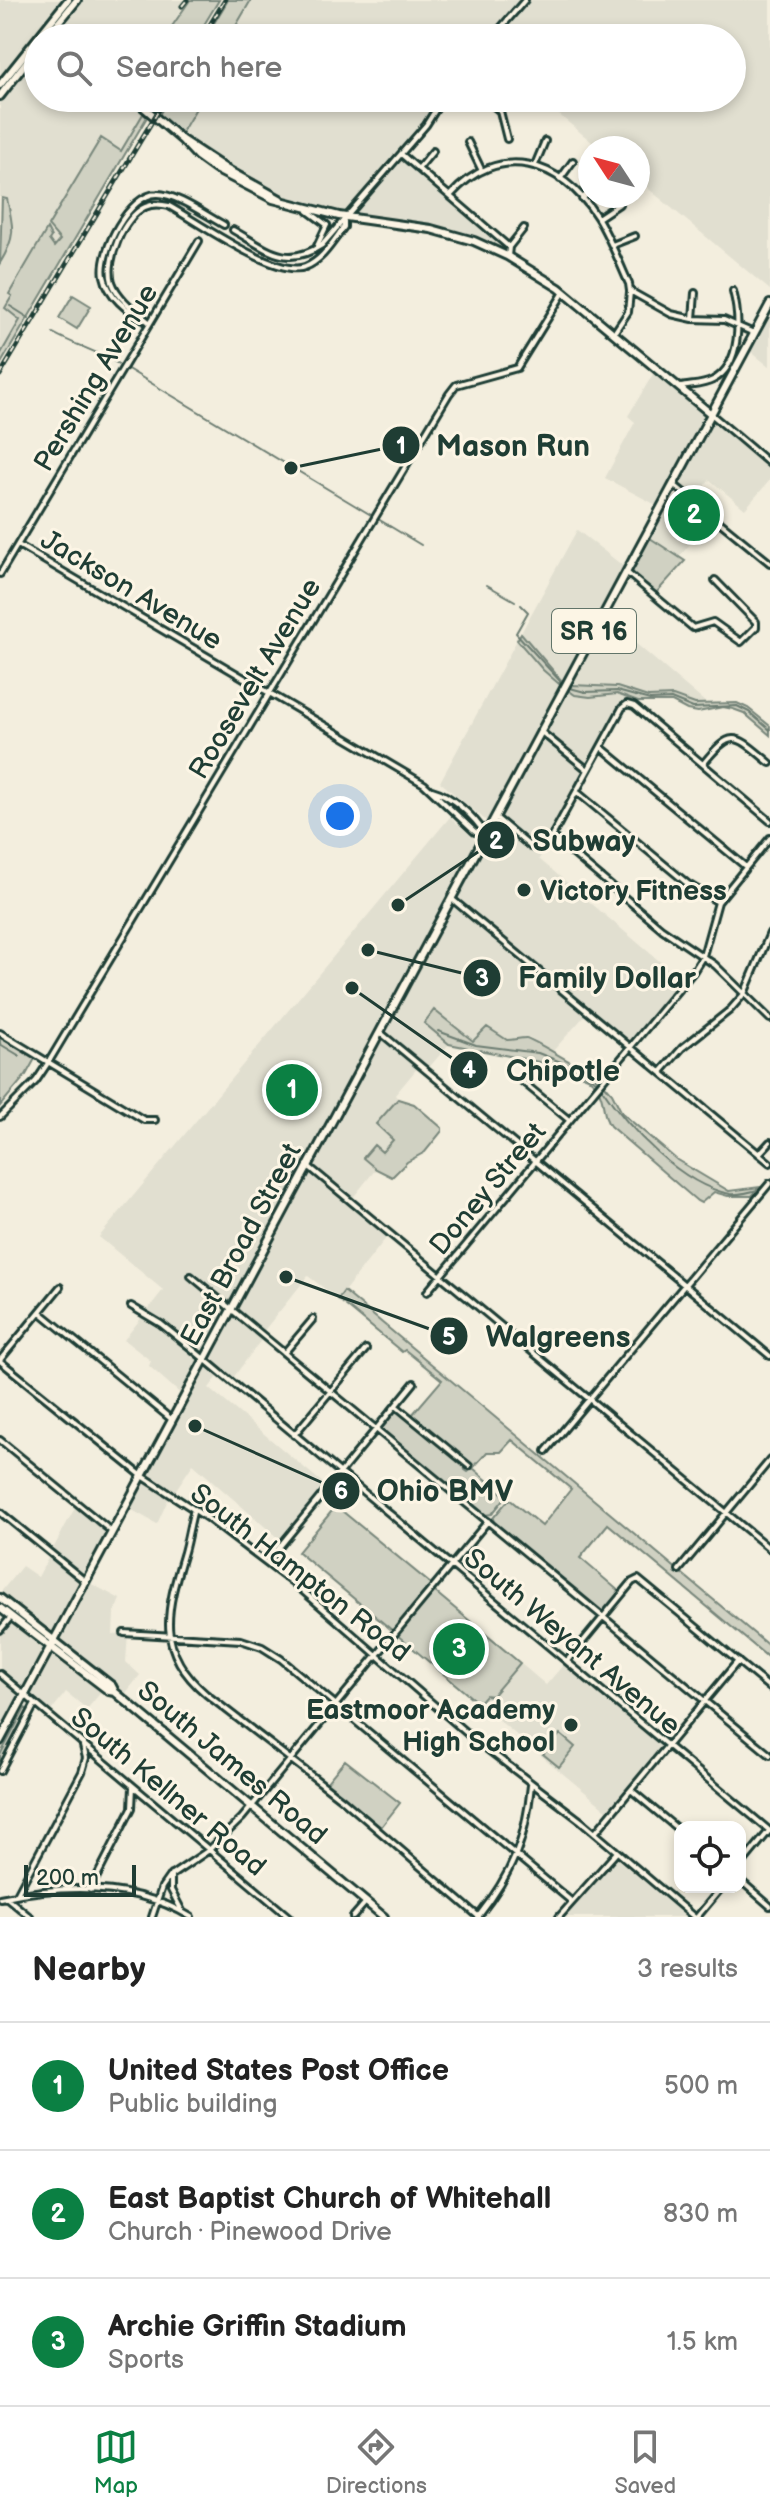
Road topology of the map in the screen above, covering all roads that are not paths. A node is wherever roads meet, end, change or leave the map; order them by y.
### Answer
1 (68, 0) edge
2 (77, 0) edge
3 (525, 0) edge
4 (52, 24) edge
5 (53, 24) edge
6 (504, 24) edge
7 (24, 57) edge
8 (24, 65) edge
9 (0, 85) edge
10 (0, 96) edge
11 (149, 112) edge
12 (435, 112) edge
13 (500, 112) edge
14 (507, 139) dead end
15 (545, 141) dead end
16 (468, 142) dead end
17 (433, 151) dead end
18 (401, 154) junction
19 (573, 161) dead end
20 (535, 165) junction
21 (418, 169) junction
22 (481, 169) junction
23 (560, 179) junction
24 (578, 195) edge
25 (450, 196) junction
26 (303, 207) junction
27 (590, 208) edge
28 (613, 208) edge
29 (598, 218) junction
30 (346, 219) junction
31 (224, 225) dead end
32 (524, 228) dead end
33 (233, 230) dead end
34 (635, 236) dead end
35 (199, 241) dead end
36 (612, 245) junction
37 (509, 247) junction
38 (314, 250) junction
39 (507, 256) junction
40 (630, 291) junction
41 (733, 291) dead end
42 (564, 292) junction
43 (695, 293) dead end
44 (770, 304) edge
45 (693, 319) junction
46 (150, 323) junction
47 (737, 325) junction
48 (614, 333) junction
49 (754, 333) junction
50 (679, 388) junction
51 (711, 414) junction
52 (770, 464) edge
53 (673, 484) junction
54 (18, 545) junction
55 (770, 563) edge
56 (626, 572) junction
57 (0, 574) edge
58 (715, 580) dead end
59 (267, 693) junction
60 (540, 731) junction
61 (601, 747) junction
62 (770, 763) edge
63 (703, 764) junction
64 (588, 771) junction
65 (431, 790) junction
66 (577, 792) junction
67 (443, 794) junction
68 (438, 799) junction
69 (463, 810) junction
70 (457, 816) junction
71 (494, 816) junction
72 (770, 821) edge
73 (485, 834) junction
74 (553, 837) junction
75 (770, 838) edge
76 (746, 867) junction
77 (450, 898) junction
78 (718, 902) junction
79 (770, 933) edge
80 (703, 956) junction
81 (744, 994) junction
82 (770, 1019) edge
83 (379, 1031) junction
84 (0, 1033) edge
85 (630, 1047) junction
86 (48, 1063) junction
87 (661, 1072) junction
88 (523, 1082) dead end
89 (0, 1117) edge
90 (155, 1120) dead end
91 (569, 1120) junction
92 (770, 1142) edge
93 (759, 1154) junction
94 (535, 1161) junction
95 (770, 1163) edge
96 (307, 1165) junction
97 (770, 1183) edge
98 (440, 1275) junction
99 (191, 1276) dead end
100 (685, 1285) junction
101 (60, 1287) dead end
102 (427, 1292) dead end
103 (131, 1306) dead end
104 (230, 1308) junction
105 (40, 1312) junction
106 (313, 1319) dead end
107 (366, 1349) dead end
108 (285, 1352) junction
109 (770, 1356) edge
110 (203, 1359) junction
111 (0, 1360) edge
112 (414, 1383) dead end
113 (331, 1390) junction
114 (590, 1399) junction
115 (396, 1406) junction
116 (171, 1419) junction
117 (377, 1429) junction
118 (294, 1435) junction
119 (0, 1440) edge
120 (546, 1451) dead end
121 (770, 1460) edge
122 (469, 1466) dead end
123 (340, 1473) junction
124 (141, 1475) junction
125 (194, 1509) junction
126 (0, 1512) edge
127 (726, 1512) junction
128 (488, 1521) junction
129 (111, 1531) junction
130 (770, 1549) edge
131 (267, 1562) junction
132 (452, 1566) junction
133 (679, 1570) dead end
134 (85, 1581) junction
135 (0, 1598) edge
136 (0, 1608) edge
137 (11, 1617) junction
138 (604, 1617) junction
139 (0, 1630) edge
140 (124, 1633) dead end
141 (171, 1635) junction
142 (51, 1643) junction
143 (377, 1655) junction
144 (567, 1661) junction
145 (738, 1661) junction
146 (0, 1674) edge
147 (770, 1688) edge
148 (24, 1695) junction
149 (705, 1701) junction
150 (35, 1704) junction
151 (336, 1705) junction
152 (0, 1741) edge
153 (83, 1745) junction
154 (668, 1746) junction
155 (770, 1755) edge
156 (290, 1759) junction
157 (0, 1771) edge
158 (531, 1784) junction
159 (133, 1787) junction
160 (631, 1790) junction
161 (251, 1806) junction
162 (674, 1826) edge
163 (770, 1830) edge
164 (595, 1833) junction
165 (209, 1850) junction
166 (617, 1853) junction
167 (517, 1856) junction
168 (746, 1859) edge
169 (171, 1875) junction
170 (746, 1885) edge
171 (90, 1890) junction
172 (717, 1893) edge
173 (17, 1894) junction
174 (3, 1897) edge
175 (158, 1901) junction
176 (571, 1901) junction
177 (366, 1902) junction
178 (770, 1906) edge
179 (183, 1913) junction
180 (30, 1917) edge
181 (152, 1917) edge
182 (191, 1917) edge
183 (289, 1917) edge
184 (353, 1917) edge
185 (384, 1917) edge
186 (478, 1917) edge
187 (559, 1917) edge
188 (695, 1917) edge

1 - 4 main road
2 - 5 main road
3 - 6 street
7 - 9 main road
8 - 10 main road
11 - 26 main road
12 - 18 street
13 - 14 street
15 - 20 street
16 - 22 street
17 - 21 street
18 - 21 street
18 - 30 street
19 - 23 street
20 - 22 street
20 - 23 street
21 - 25 street
22 - 25 street
23 - 24 street
25 - 37 street
26 - 30 main road
26 - 38 street
27 - 29 street
28 - 29 street
29 - 36 street
30 - 38 street
30 - 39 main road
30 - 46 street
31 - 46 street
32 - 37 street
33 - 38 street
34 - 36 street
35 - 46 street, Pershing Avenue
36 - 40 street
37 - 39 street
39 - 42 main road
40 - 45 street
40 - 48 street
41 - 47 street
42 - 48 main road
42 - 59 street, Roosevelt Avenue
43 - 45 street
44 - 49 main road, East Broad Street / SR 16
45 - 47 street
46 - 54 street, Pershing Avenue
47 - 49 street
47 - 50 street
48 - 50 main road
49 - 51 main road, East Broad Street / SR 16
50 - 51 main road
51 - 52 street
51 - 53 main road, East Broad Street / SR 16
53 - 55 street
53 - 56 main road, East Broad Street / SR 16
54 - 57 street, Pershing Avenue
54 - 59 street, Jackson Avenue
56 - 58 street
56 - 60 main road, East Broad Street / SR 16
59 - 65 street, Jackson Avenue
59 - 86 street, Roosevelt Avenue
60 - 64 street
60 - 71 main road, East Broad Street / SR 16
61 - 63 street
61 - 64 street
61 - 76 street
62 - 63 street
63 - 72 street
64 - 66 street
65 - 67 street, Jackson Avenue
65 - 68 street, Jackson Avenue
66 - 74 street
66 - 78 street
67 - 68 street
67 - 69 street, Jackson Avenue
68 - 70 street, Jackson Avenue
69 - 70 street
69 - 73 street, Jackson Avenue
70 - 73 street, Jackson Avenue
71 - 73 main road, East Broad Street / SR 16
71 - 74 street
73 - 77 main road, East Broad Street / SR 16
74 - 80 street
75 - 76 street, Doney Street
76 - 78 street, Doney Street
77 - 83 main road, East Broad Street / SR 16
77 - 85 street
78 - 80 street, Doney Street
79 - 81 street
80 - 81 street
80 - 85 street, Doney Street
81 - 82 street
81 - 87 street
83 - 94 street
83 - 96 main road, East Broad Street / SR 16
84 - 86 street
85 - 87 street
85 - 91 street, Doney Street
86 - 89 street, Roosevelt Avenue
86 - 90 street
87 - 93 street
88 - 91 street
91 - 94 street, Doney Street
92 - 93 street
93 - 95 street
94 - 98 street, Doney Street
94 - 100 street
96 - 98 street
96 - 104 main road, East Broad Street / SR 16
97 - 100 street
98 - 102 street, Doney Street
98 - 114 street
99 - 104 street
100 - 109 street
100 - 114 street
101 - 105 street
103 - 110 street, South Weyant Avenue
104 - 108 street
104 - 110 main road, East Broad Street / SR 16
105 - 111 street
105 - 116 street
106 - 108 street
107 - 113 street
108 - 113 street
110 - 116 main road, East Broad Street / SR 16
110 - 118 street, South Weyant Avenue
111 - 124 street, South Hampton Road
112 - 115 street
113 - 117 street
113 - 118 street
114 - 120 street
114 - 127 street
115 - 117 street
115 - 122 street
116 - 124 main road, East Broad Street / SR 16
117 - 123 street
117 - 128 street
118 - 123 street, South Weyant Avenue
119 - 129 street
121 - 127 street
123 - 131 street
123 - 132 street, South Weyant Avenue
124 - 125 street, South Hampton Road
124 - 129 main road, East Broad Street / SR 16
125 - 131 street, South Hampton Road
125 - 141 street
126 - 134 street
127 - 130 street
127 - 133 street
128 - 132 street
128 - 138 street
129 - 134 main road, East Broad Street / SR 16
131 - 143 street, South Hampton Road
132 - 143 street
132 - 144 street, South Weyant Avenue
134 - 142 main road, East Broad Street / SR 16
135 - 142 main road
136 - 137 main road
137 - 139 street
137 - 142 main road
138 - 144 street
138 - 145 street
138 - 149 street
140 - 141 street
141 - 151 street
141 - 156 street
142 - 148 main road, East Broad Street / SR 16
142 - 161 main road, South James Road
143 - 151 street
143 - 158 street, South Hampton Road
144 - 154 street, South Weyant Avenue
145 - 147 street
145 - 149 street
146 - 148 street, South Kellner Road
148 - 150 street, South Kellner Road
148 - 152 main road, East Broad Street / SR 16
149 - 154 street
149 - 155 street
150 - 153 street, South Kellner Road
150 - 157 street
151 - 156 street
151 - 167 street
153 - 159 street, South Kellner Road
153 - 173 street
154 - 160 street
154 - 163 street, South Weyant Avenue
156 - 161 street
156 - 186 street
158 - 164 street, South Hampton Road
158 - 167 street
159 - 165 street, South Kellner Road
159 - 171 street
160 - 162 street
160 - 164 street
161 - 165 street
161 - 177 main road, South James Road
163 - 168 street
164 - 166 street, South Hampton Road
165 - 169 street
165 - 183 street, South Kellner Road
166 - 176 street
166 - 188 street, South Hampton Road
167 - 176 street
167 - 186 street
169 - 175 street
169 - 179 street
170 - 178 street
171 - 173 street
171 - 175 street
172 - 188 street
173 - 174 street
174 - 180 street
175 - 179 street
175 - 181 street
176 - 187 street
177 - 184 street
177 - 185 main road, South James Road
179 - 182 street

